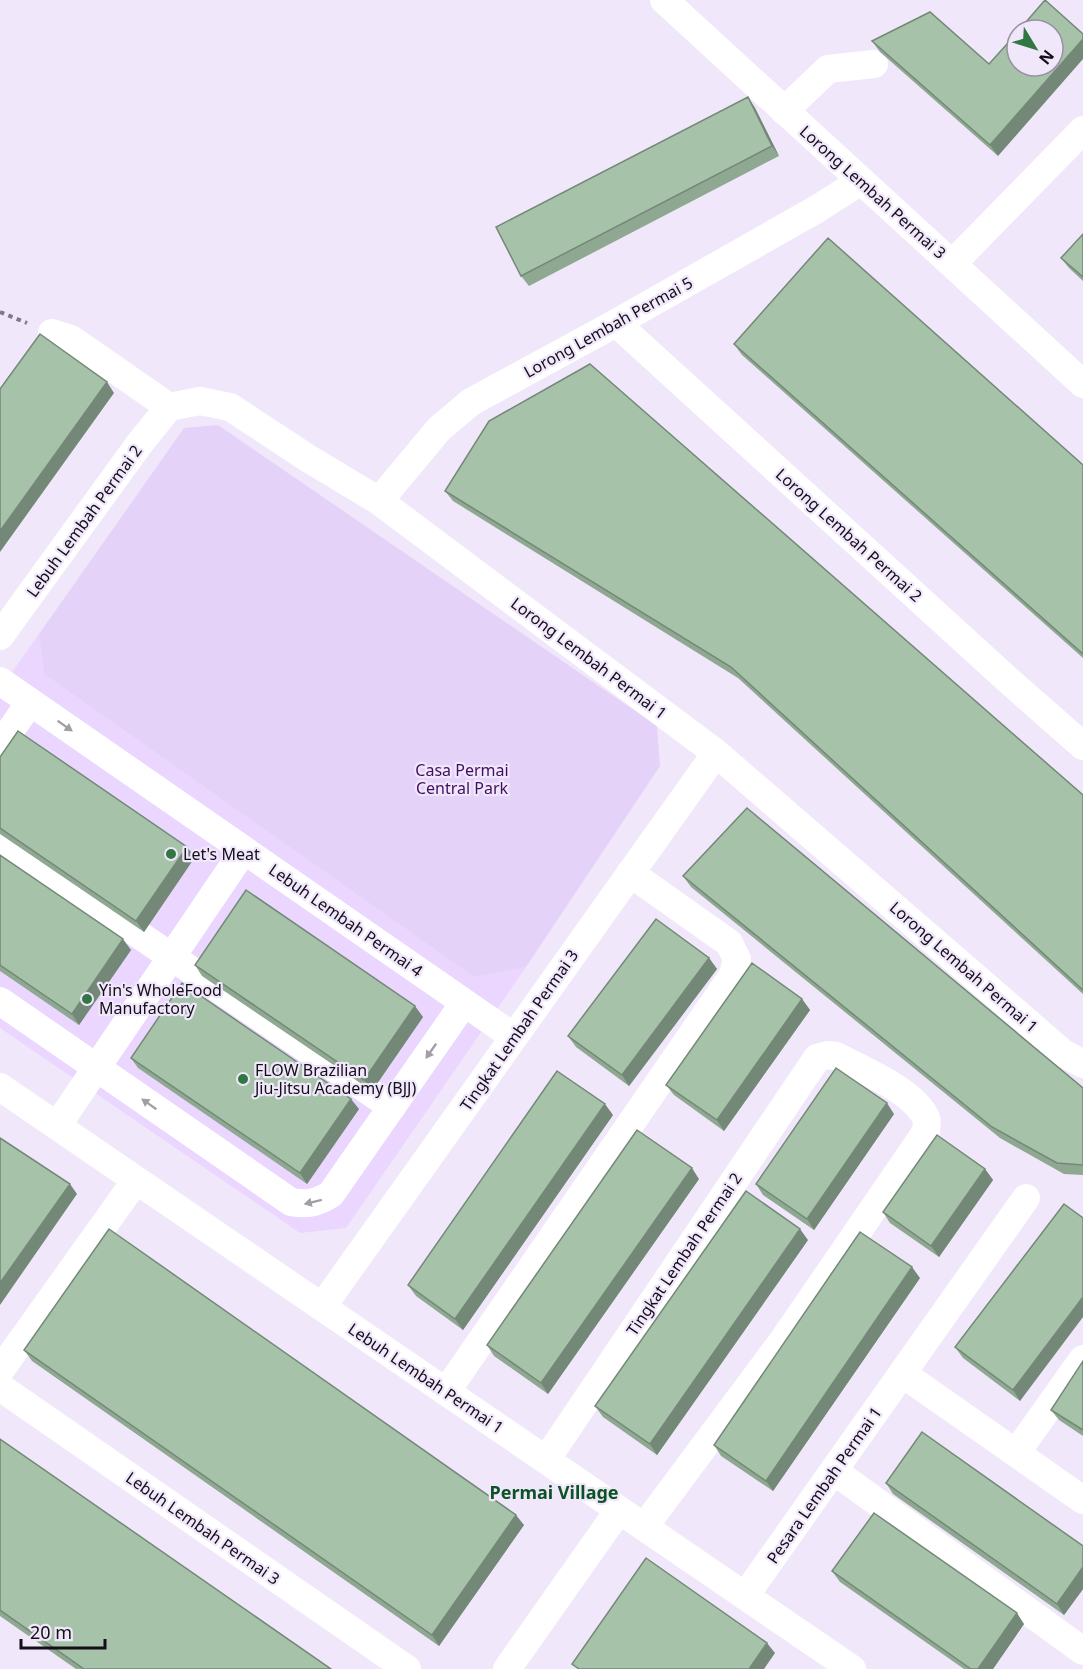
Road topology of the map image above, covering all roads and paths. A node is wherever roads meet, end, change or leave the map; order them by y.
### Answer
1 (664, 0) edge
2 (874, 64) dead end
3 (784, 111) junction
4 (1083, 130) edge
5 (861, 181) junction
6 (952, 264) junction
7 (616, 323) junction
8 (52, 333) dead end
9 (1083, 384) edge
10 (169, 407) junction
11 (379, 501) junction
12 (0, 636) edge
13 (0, 681) edge
14 (30, 702) junction
15 (0, 746) edge
16 (1083, 746) edge
17 (716, 753) junction
18 (0, 840) edge
19 (244, 850) junction
20 (630, 873) junction
21 (171, 957) junction
22 (0, 1001) edge
23 (464, 1003) junction
24 (514, 1037) junction
25 (1083, 1064) edge
26 (96, 1067) junction
27 (0, 1087) edge
28 (392, 1107) junction
29 (57, 1126) junction
30 (136, 1180) junction
31 (1026, 1198) dead end
32 (322, 1307) junction
33 (1083, 1359) edge
34 (0, 1371) edge
35 (903, 1374) junction
36 (0, 1387) edge
37 (446, 1392) junction
38 (1016, 1453) junction
39 (546, 1460) junction
40 (834, 1471) junction
41 (1083, 1500) edge
42 (619, 1510) junction
43 (644, 1527) junction
44 (745, 1596) junction
45 (1083, 1651) edge
46 (1083, 1661) edge
47 (407, 1669) edge
48 (507, 1669) edge
49 (852, 1669) edge
50 (1075, 1669) edge

1 - 3 street, Lorong Lembah Permai 3
2 - 3 street
3 - 5 street, Lorong Lembah Permai 3
4 - 6 street
5 - 6 street, Lorong Lembah Permai 3
5 - 7 street, Lorong Lembah Permai 5
6 - 9 street, Lorong Lembah Permai 3
7 - 11 street, Lorong Lembah Permai 5
7 - 16 street, Lorong Lembah Permai 2
8 - 10 street
10 - 11 street, Lorong Lembah Permai 1
10 - 12 street, Lebuh Lembah Permai 2
11 - 17 street, Lorong Lembah Permai 1
13 - 14 street, Lebuh Lembah Permai 4
14 - 15 street
14 -> 19 street, Lebuh Lembah Permai 4
17 - 20 street, Tingkat Lembah Permai 3
17 - 25 street, Lorong Lembah Permai 1
18 - 21 street
19 - 21 street
19 - 23 street, Lebuh Lembah Permai 4
20 - 24 street, Tingkat Lembah Permai 3
20 - 37 street
21 - 26 street
21 - 28 street
22 - 26 street
23 - 24 street, Lebuh Lembah Permai 4
23 -> 28 street
24 - 32 street, Tingkat Lembah Permai 3
28 -> 26 street
26 - 29 street
27 - 29 street, Lebuh Lembah Permai 1
29 - 30 street, Lebuh Lembah Permai 1
30 - 32 street, Lebuh Lembah Permai 1
30 - 34 street
31 - 35 street, Pesara Lembah Permai 1
32 - 37 street, Lebuh Lembah Permai 1
33 - 38 street
35 - 38 street
35 - 40 street, Pesara Lembah Permai 1
36 - 47 street, Lebuh Lembah Permai 3
37 - 39 street, Lebuh Lembah Permai 1
38 - 41 street
39 - 42 street, Lebuh Lembah Permai 1
39 - 43 street, Tingkat Lembah Permai 2
40 - 44 street, Pesara Lembah Permai 1
40 - 45 street
42 - 43 street, Lebuh Lembah Permai 1
42 - 48 street
43 - 44 street, Lebuh Lembah Permai 1
44 - 49 street, Lebuh Lembah Permai 1
46 - 50 street

